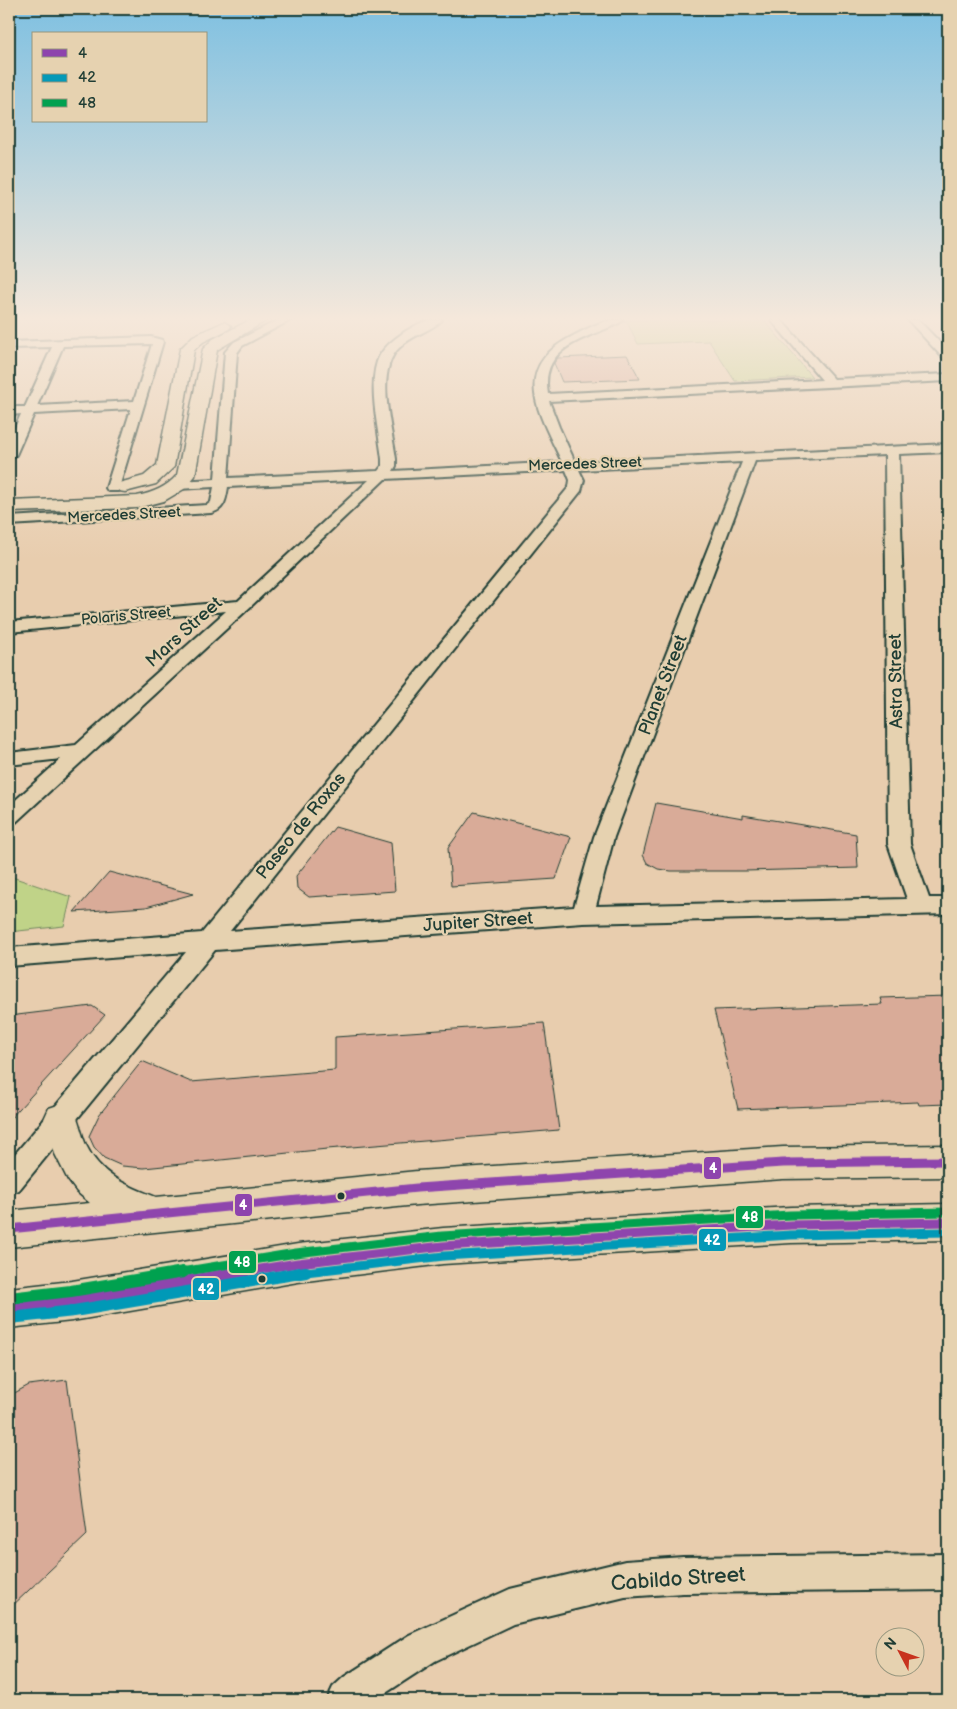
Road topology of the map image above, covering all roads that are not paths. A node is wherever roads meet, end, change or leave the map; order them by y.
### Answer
1 (33, 400) edge
2 (140, 400) edge
3 (178, 400) edge
4 (200, 400) edge
5 (227, 400) edge
6 (382, 400) edge
7 (543, 400) edge
8 (138, 405) junction
9 (28, 410) junction
10 (9, 412) edge
11 (948, 448) edge
12 (892, 452) junction
13 (9, 455) edge
14 (750, 458) junction
15 (571, 465) junction
16 (384, 473) junction
17 (221, 484) junction
18 (178, 485) junction
19 (113, 488) junction
20 (9, 493) edge
21 (158, 497) junction
22 (9, 508) edge
23 (9, 521) edge
24 (243, 605) junction
25 (9, 627) edge
26 (81, 751) junction
27 (9, 759) edge
28 (9, 818) edge
29 (948, 906) edge
30 (921, 907) junction
31 (583, 915) junction
32 (207, 942) junction
33 (9, 957) edge
34 (61, 1119) junction
35 (948, 1161) edge
36 (9, 1182) edge
37 (159, 1214) junction
38 (948, 1222) edge
39 (9, 1229) edge
40 (9, 1308) edge
41 (948, 1572) edge
42 (346, 1700) edge

1 - 9 street
2 - 8 street
3 - 19 main road
4 - 18 main road
5 - 17 street
6 - 16 street
7 - 15 street
8 - 9 street
8 - 19 street
9 - 10 street
9 - 13 street
11 - 12 street, Mercedes Street
12 - 14 street, Mercedes Street
12 - 30 street, Astra Street
14 - 15 street, Mercedes Street
14 - 31 street, Planet Street
15 - 16 street, Mercedes Street
15 - 32 street, Paseo de Roxas
16 - 17 street, Mercedes Street
16 - 24 street, Mars Street
17 - 18 street, Mercedes Street
17 - 21 street, Mercedes Street
17 - 23 street, Mercedes Street
18 - 19 main road
18 - 21 main road
19 - 20 main road
21 - 22 main road
24 - 25 street, Polaris Street
24 - 26 street, Mars Street
26 - 27 street
26 - 28 street, Mars Street
29 - 30 street, Jupiter Street
30 - 31 street, Jupiter Street
31 - 32 street, Jupiter Street
32 - 33 street, Jupiter Street
32 - 34 street, Paseo de Roxas
34 - 36 street, Paseo de Roxas
34 - 37 main road
35 - 37 main road
37 - 39 main road
38 - 40 main road
41 - 42 street, Cabildo Street

